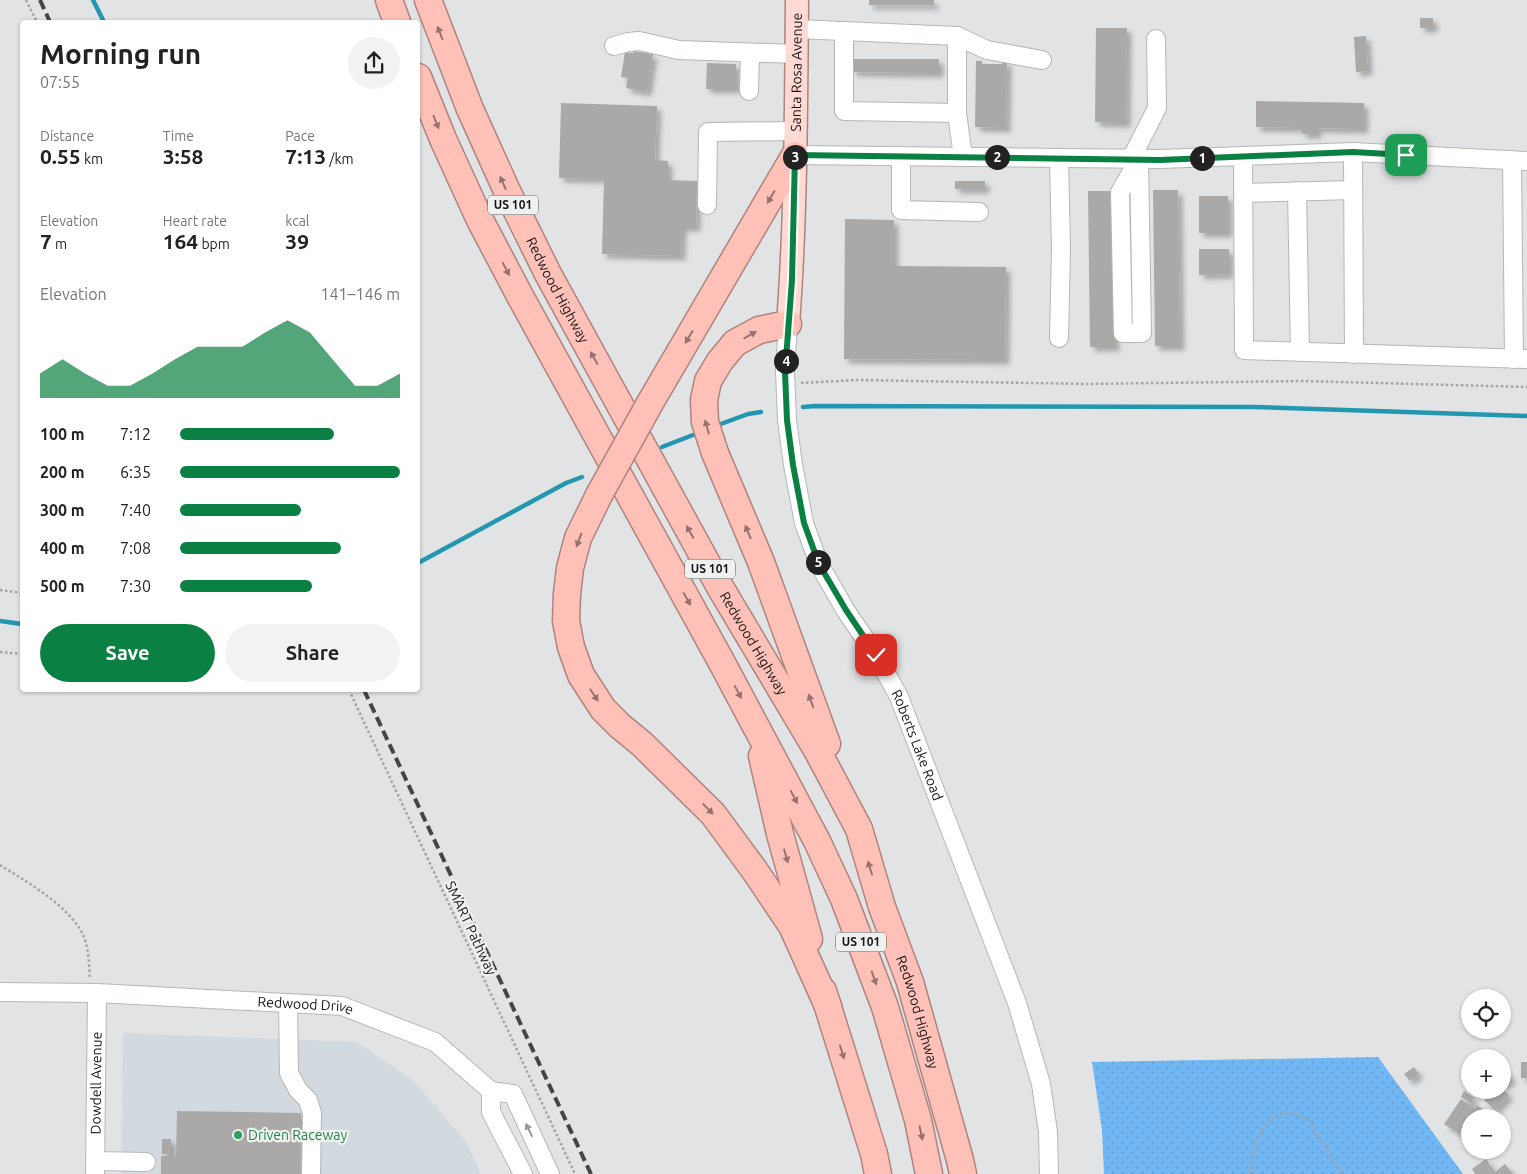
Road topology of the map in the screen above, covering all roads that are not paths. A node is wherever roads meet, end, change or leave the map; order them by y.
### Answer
1 (389, 0) edge
2 (428, 0) edge
3 (797, 0) edge
4 (396, 20) edge
5 (797, 29) junction
6 (844, 31) junction
7 (957, 36) junction
8 (1156, 39) dead end
9 (614, 46) dead end
10 (750, 53) junction
11 (796, 54) junction
12 (1042, 60) dead end
13 (420, 82) edge
14 (749, 91) dead end
15 (957, 113) junction
16 (795, 143) junction
17 (1353, 152) junction
18 (900, 156) junction
19 (1243, 156) junction
20 (963, 157) junction
21 (1059, 158) junction
22 (1135, 159) junction
23 (1520, 160) edge
24 (1353, 190) junction
25 (1297, 191) junction
26 (1243, 193) junction
27 (708, 205) dead end
28 (979, 212) dead end
29 (788, 324) junction
30 (1059, 338) dead end
31 (1300, 352) junction
32 (1354, 354) junction
33 (1521, 359) edge
34 (754, 724) junction
35 (859, 829) junction
36 (0, 992) edge
37 (94, 993) junction
38 (288, 1003) junction
39 (828, 1006) junction
40 (491, 1091) junction
41 (146, 1162) dead end
42 (96, 1167) edge
43 (311, 1174) edge
44 (523, 1174) edge
45 (550, 1174) edge
46 (878, 1174) edge
47 (929, 1174) edge
48 (962, 1174) edge
49 (1049, 1174) edge

1 - 4 highway
35 -> 2 highway, Redwood Highway / US 101
3 - 5 main road, Santa Rosa Avenue
5 - 6 street
5 - 11 main road, Santa Rosa Avenue
6 - 7 street
6 - 15 street
7 - 12 street
7 - 15 street
8 - 22 street
9 - 10 street
10 - 11 street
10 - 14 street
11 - 16 main road, Santa Rosa Avenue
13 -> 34 highway, US 101
15 - 20 street
16 - 18 street
16 - 27 street
16 - 29 main road, Santa Rosa Avenue
16 -> 39 highway, bridge
17 - 19 street
17 - 23 street
17 - 24 street
18 - 20 street
18 - 28 street
19 - 22 street
19 - 26 street
20 - 21 street
21 - 22 street
21 - 30 street
22 - 22 street
23 - 33 street
24 - 25 street
24 - 32 street
25 - 26 street
25 - 31 street
26 - 31 street
35 -> 29 highway
29 - 49 street, Roberts Lake Road
31 - 32 street
32 - 33 street
34 -> 39 highway
34 -> 47 highway, US 101
48 -> 35 highway, Redwood Highway / US 101
36 - 37 street, Redwood Drive
37 - 38 street, Redwood Drive
37 - 42 street, Dowdell Avenue
38 - 40 street, Redwood Drive
38 - 43 street
39 -> 46 highway
40 - 44 street
45 -> 40 street, Redwood Drive
41 - 42 street

